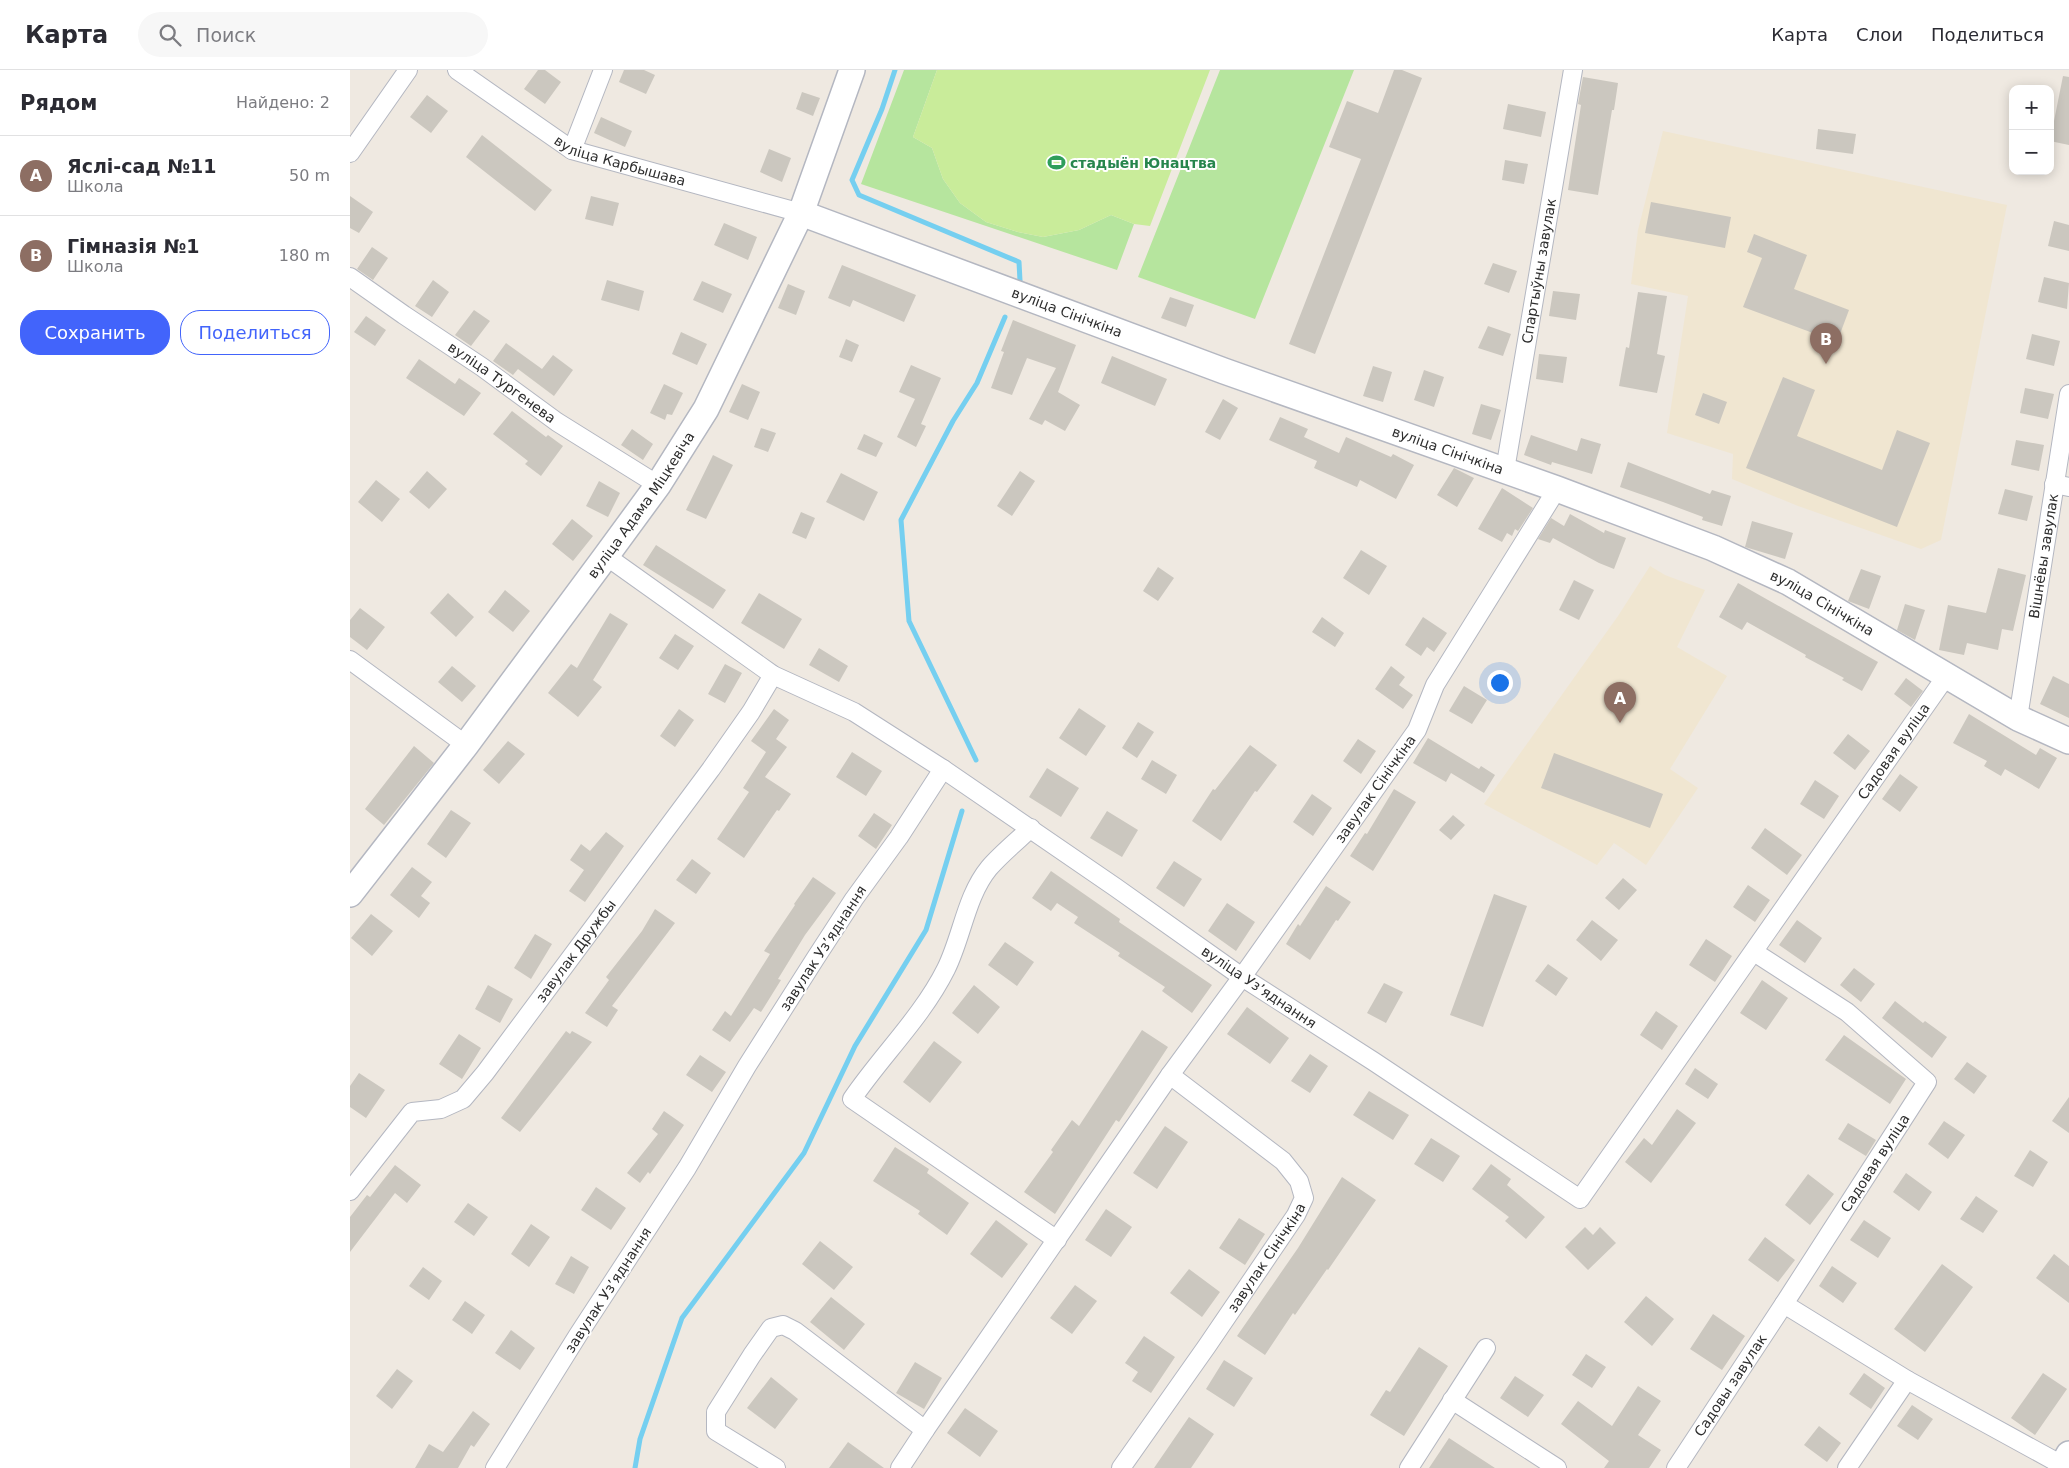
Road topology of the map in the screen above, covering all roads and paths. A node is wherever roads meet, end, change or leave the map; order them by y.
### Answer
1 (408, 70) edge
2 (457, 70) edge
3 (604, 70) edge
4 (852, 70) edge
5 (1573, 70) edge
6 (572, 150) junction
7 (350, 154) edge
8 (801, 212) junction
9 (350, 277) edge
10 (2069, 394) edge
11 (1505, 470) junction
12 (658, 485) junction
13 (2062, 486) edge
14 (1557, 489) junction
15 (606, 556) junction
16 (350, 660) edge
17 (773, 675) junction
18 (1947, 675) junction
19 (2018, 718) junction
20 (2069, 741) edge
21 (466, 745) junction
22 (943, 769) junction
23 (1030, 828) junction
24 (350, 894) edge
25 (1754, 952) junction
26 (1242, 977) junction
27 (1170, 1075) junction
28 (350, 1191) edge
29 (1580, 1199) joint
30 (1057, 1240) junction
31 (1784, 1304) junction
32 (1486, 1348) dead end
33 (1908, 1380) junction
34 (1452, 1400) junction
35 (925, 1430) junction
36 (2064, 1462) edge
37 (495, 1468) edge
38 (776, 1468) edge
39 (900, 1468) edge
40 (1121, 1468) edge
41 (1409, 1468) edge
42 (1557, 1468) edge
43 (1676, 1468) edge
44 (1847, 1468) edge

1 - 7 street
2 - 6 street, вуліца Карбышава
3 - 6 street
4 - 8 street, вуліца Адама Міцкевіча
5 - 11 street, Спартыўны завулак
6 - 8 street, вуліца Карбышава
8 - 11 street, вуліца Сінічкіна
8 - 12 street, вуліца Адама Міцкевіча
9 - 12 street, вуліца Тургенева
10 - 13 street, Вішнёвы завулак
11 - 14 street, вуліца Сінічкіна
12 - 15 street, вуліца Адама Міцкевіча
13 - 19 street, Вішнёвы завулак
14 - 18 street, вуліца Сінічкіна
14 - 26 street, завулак Сінічкіна
15 - 17 street
15 - 21 street, вуліца Адама Міцкевіча
16 - 21 street
17 - 22 street
17 - 28 street, завулак Дружбы
18 - 19 street, вуліца Сінічкіна
18 - 25 street, Садовая вуліца
19 - 20 street, вуліца Сінічкіна
21 - 24 street, вуліца Адама Міцкевіча
22 - 23 street, вуліца Узʼяднання
22 - 37 street, завулак Узʼяднання
23 - 26 street, вуліца Узʼяднання
23 - 30 street
25 - 29 street, Садовая вуліца
25 - 31 street, Садовая вуліца
26 - 27 street, завулак Сінічкіна
26 - 29 street, вуліца Узʼяднання
27 - 30 street, завулак Сінічкіна
27 - 40 street, завулак Сінічкіна
30 - 35 street, завулак Сінічкіна
31 - 33 street
31 - 43 street, Садовы завулак
32 - 34 street
33 - 36 street
33 - 44 street
34 - 41 street
34 - 42 street
35 - 38 street
35 - 39 street, завулак Сінічкіна

